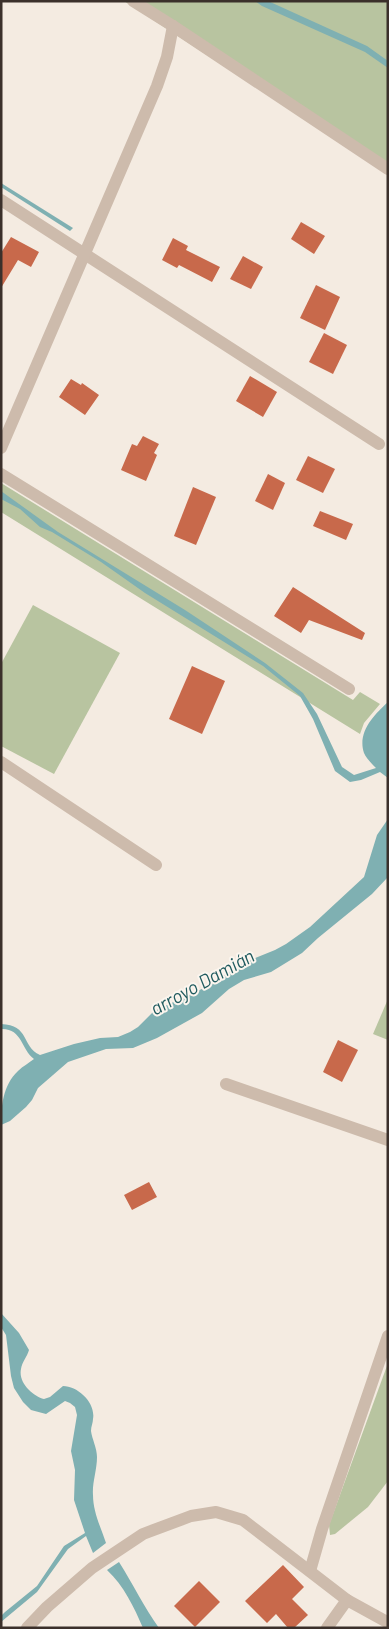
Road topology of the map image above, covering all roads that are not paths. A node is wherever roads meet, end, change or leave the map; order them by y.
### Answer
1 (133, 1) edge
2 (173, 26) junction
3 (388, 169) edge
4 (1, 200) edge
5 (84, 252) junction
6 (379, 444) dead end
7 (1, 448) edge
8 (1, 474) edge
9 (349, 690) dead end
10 (1, 762) edge
11 (156, 866) dead end
12 (226, 1084) dead end
13 (388, 1140) edge
14 (388, 1336) edge
15 (310, 1571) junction
16 (347, 1600) junction
17 (386, 1622) dead end
18 (27, 1628) edge
19 (327, 1628) edge

1 - 2 street
2 - 3 street
2 - 5 street
4 - 5 street
5 - 6 street
5 - 7 street
8 - 9 street
10 - 11 street
12 - 13 street
14 - 15 street
15 - 16 street
15 - 18 street
16 - 17 street
16 - 19 street

